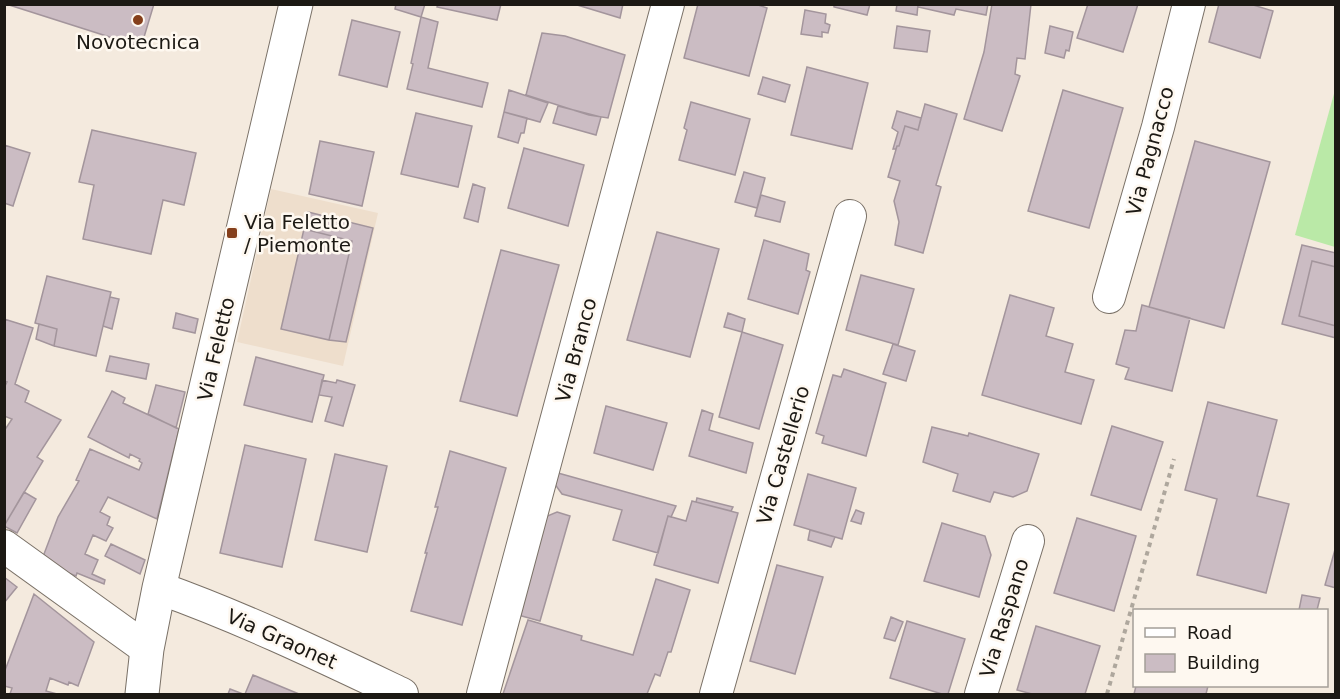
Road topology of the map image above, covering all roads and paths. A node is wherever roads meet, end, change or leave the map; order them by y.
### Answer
1 (296, 4) edge
2 (668, 4) edge
3 (1190, 4) edge
4 (850, 216) dead end
5 (1109, 297) dead end
6 (1174, 459) dead end
7 (1028, 541) dead end
8 (4, 546) edge
9 (159, 588) junction
10 (147, 649) junction
11 (142, 694) edge
12 (402, 694) edge
13 (483, 694) edge
14 (716, 694) edge
15 (981, 694) edge
16 (1107, 694) edge

1 - 9 street, Via Feletto
2 - 13 street, Via Branco
3 - 5 street, Via Pagnacco
4 - 14 street, Via Castellerio
6 - 16 path
7 - 15 street, Via Raspano
8 - 10 street
9 - 10 street, Via Feletto
9 - 12 street, Via Graonet
10 - 11 street, Via Feletto

